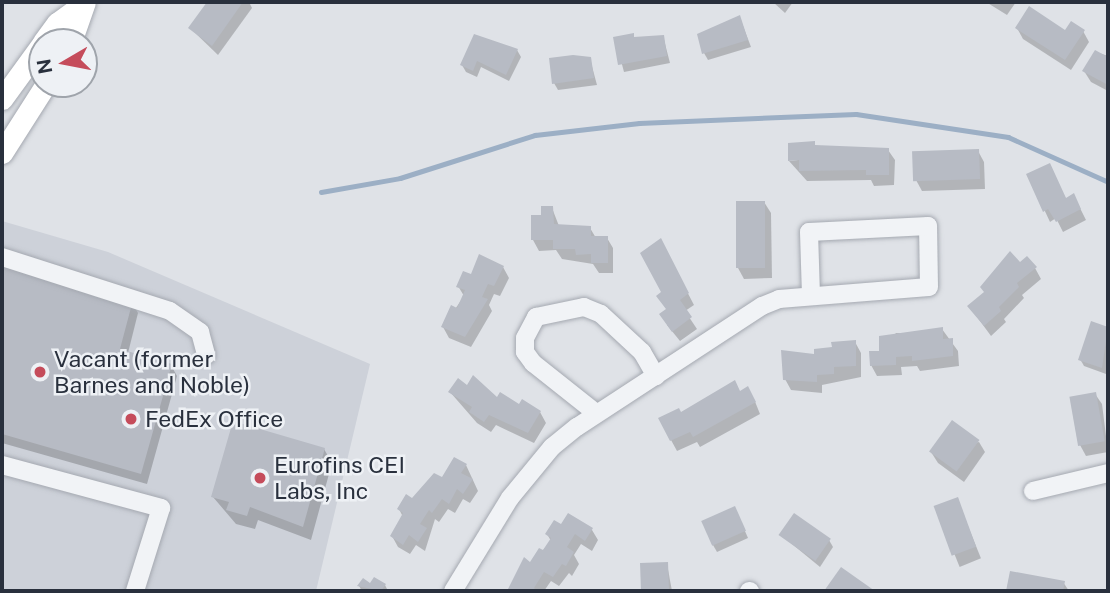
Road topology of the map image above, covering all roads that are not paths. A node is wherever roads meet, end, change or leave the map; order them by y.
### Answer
1 (84, 3) edge
2 (54, 28) edge
3 (76, 28) edge
4 (28, 63) edge
5 (37, 98) edge
6 (2, 99) edge
7 (2, 153) edge
8 (2, 257) edge
9 (811, 296) junction
10 (206, 355) dead end
11 (656, 376) junction
12 (596, 413) junction
13 (2, 465) edge
14 (1108, 473) edge
15 (1033, 491) dead end
16 (135, 591) edge
17 (453, 591) edge

1 - 2 main road
1 - 3 main road
4 - 6 main road
5 - 7 main road
8 - 10 street
9 - 9 street
9 - 11 street
11 - 12 street
11 - 12 street
12 - 17 street
13 - 16 street
14 - 15 street

